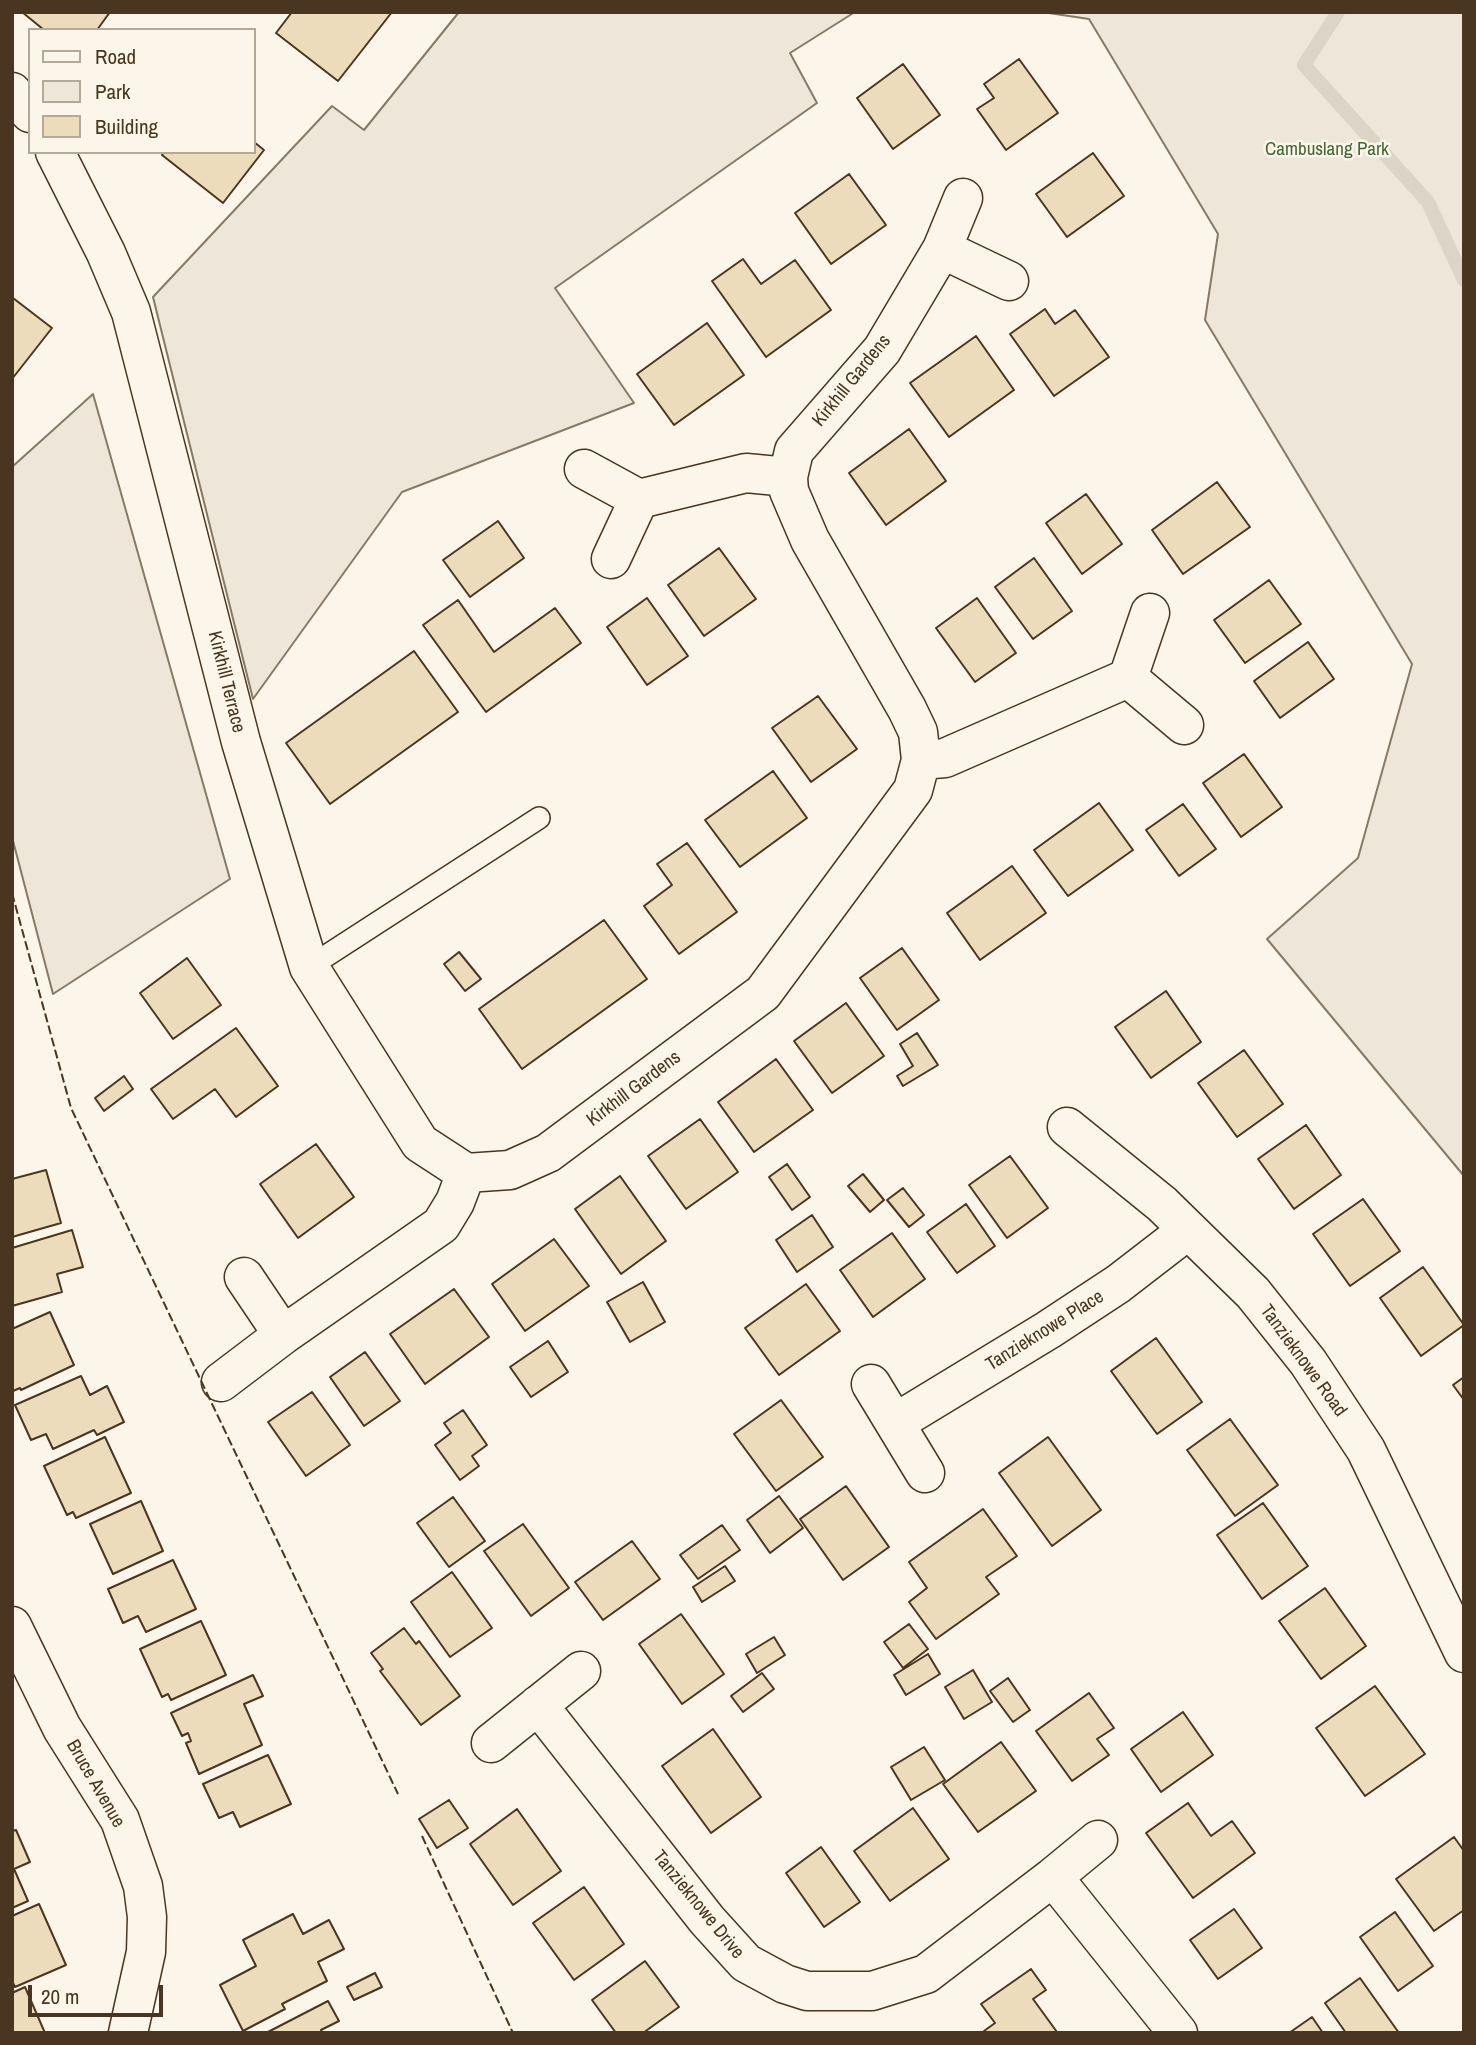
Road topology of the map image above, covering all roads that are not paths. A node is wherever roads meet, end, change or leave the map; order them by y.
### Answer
1 (12, 92) edge
2 (28, 111) edge
3 (56, 154) edge
4 (962, 198) dead end
5 (942, 249) junction
6 (1009, 281) dead end
7 (584, 469) dead end
8 (788, 477) junction
9 (639, 499) junction
10 (611, 559) dead end
11 (1150, 613) dead end
12 (1128, 678) junction
13 (1184, 725) dead end
14 (921, 760) junction
15 (539, 818) dead end
16 (309, 967) junction
17 (1067, 1127) dead end
18 (466, 1172) junction
19 (1188, 1230) junction
20 (244, 1277) dead end
21 (283, 1335) junction
22 (221, 1382) dead end
23 (871, 1384) dead end
24 (895, 1423) junction
25 (925, 1473) dead end
26 (12, 1626) edge
27 (1464, 1653) edge
28 (581, 1671) dead end
29 (538, 1704) junction
30 (491, 1743) dead end
31 (1098, 1840) dead end
32 (1053, 1877) junction
33 (128, 2033) edge
34 (1178, 2033) edge

1 - 2 street
3 - 16 street, Kirkhill Terrace
4 - 5 street, Kirkhill Gardens
5 - 6 street
5 - 8 street, Kirkhill Gardens
7 - 9 street
8 - 9 street
8 - 14 street, Kirkhill Gardens
9 - 10 street
11 - 12 street
12 - 13 street
12 - 14 street
14 - 18 street, Kirkhill Gardens
15 - 16 lane
16 - 18 street, Kirkhill Terrace
17 - 19 street, Tanzieknowe Road
18 - 21 street
19 - 24 street, Tanzieknowe Place
19 - 27 street, Tanzieknowe Road
20 - 21 street
21 - 22 street
23 - 24 street
24 - 25 street
26 - 33 street, Bruce Avenue
28 - 29 street
29 - 30 street
29 - 32 street, Tanzieknowe Drive
31 - 32 street, Tanzieknowe Drive
32 - 34 street

